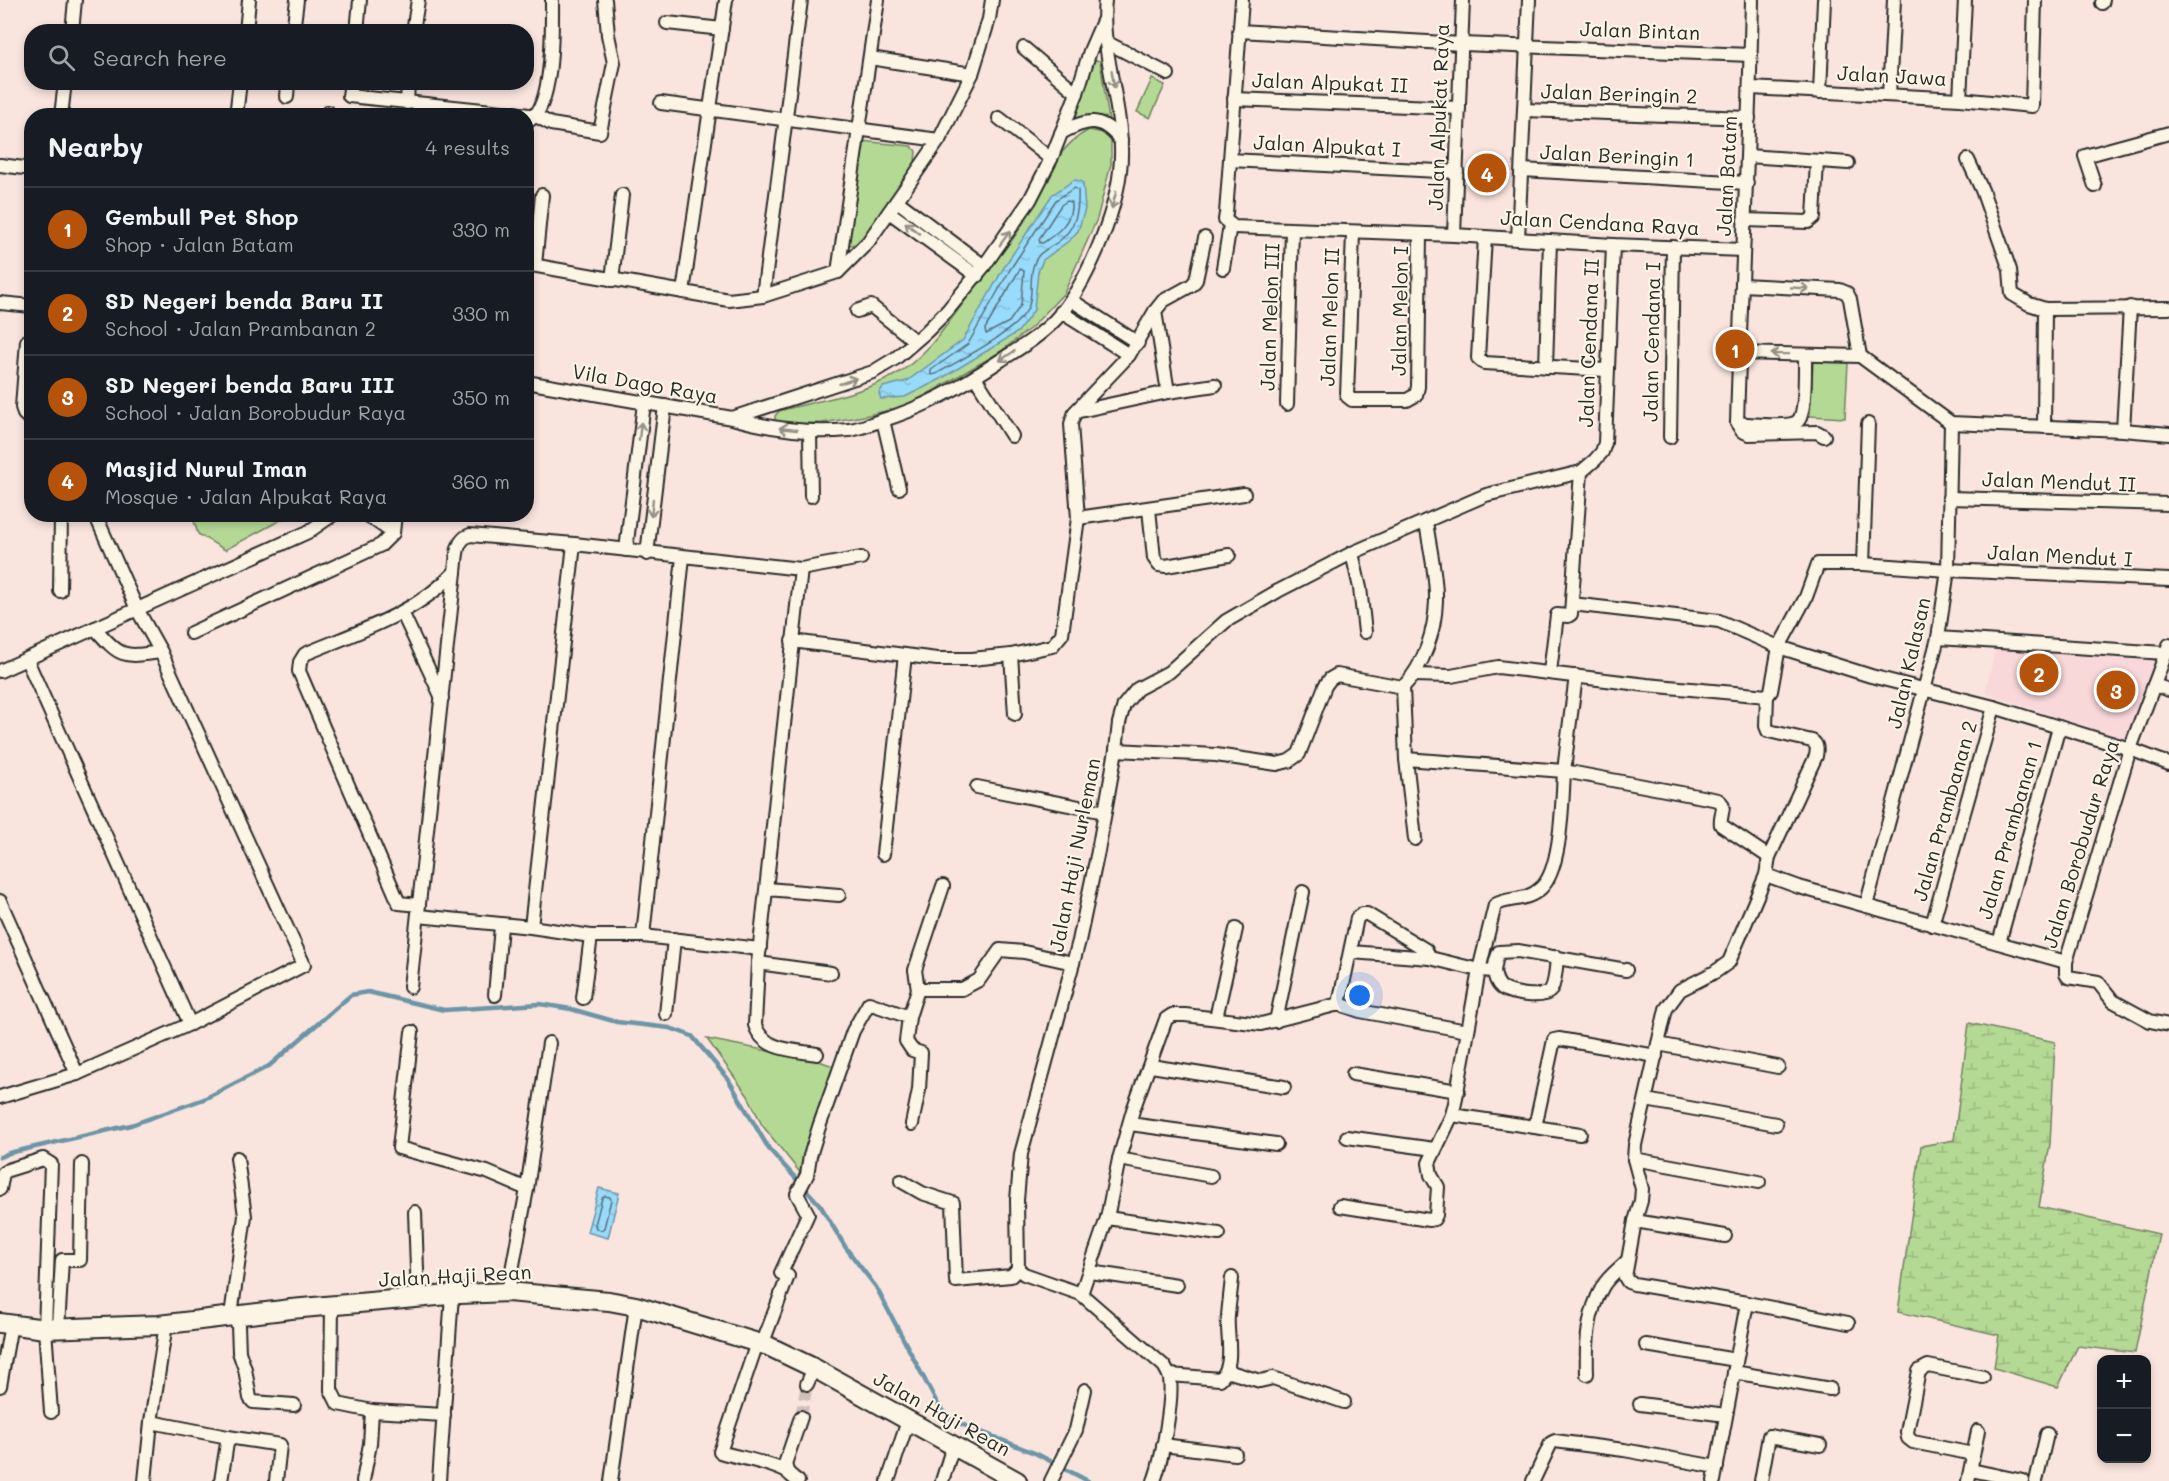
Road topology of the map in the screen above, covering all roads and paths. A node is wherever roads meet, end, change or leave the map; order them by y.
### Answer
1 (75, 0) edge
2 (249, 0) edge
3 (297, 0) edge
4 (360, 0) edge
5 (418, 0) edge
6 (552, 0) edge
7 (605, 0) edge
8 (726, 0) edge
9 (801, 0) edge
10 (878, 0) edge
11 (992, 0) edge
12 (1105, 0) edge
13 (1242, 0) edge
14 (1463, 0) edge
15 (1529, 0) edge
16 (1752, 0) edge
17 (1824, 0) edge
18 (1894, 0) edge
19 (1965, 0) edge
20 (2035, 0) edge
21 (1103, 21) junction
22 (667, 23) dead end
23 (73, 24) edge
24 (247, 24) edge
25 (294, 24) edge
26 (358, 24) edge
27 (414, 24) edge
28 (722, 29) junction
29 (1239, 31) junction
30 (1106, 42) junction
31 (1462, 44) junction
32 (1527, 46) junction
33 (1024, 48) dead end
34 (1751, 55) junction
35 (870, 58) junction
36 (972, 74) junction
37 (1168, 74) dead end
38 (1751, 88) junction
39 (65, 90) edge
40 (239, 90) edge
41 (287, 90) edge
42 (350, 90) edge
43 (408, 90) edge
44 (1820, 92) junction
45 (1077, 93) junction
46 (1889, 95) junction
47 (287, 97) dead end
48 (1234, 99) junction
49 (1960, 99) junction
50 (661, 103) dead end
51 (407, 104) junction
52 (62, 108) edge
53 (237, 108) edge
54 (440, 108) edge
55 (1460, 108) junction
56 (710, 110) junction
57 (1524, 110) junction
58 (534, 116) edge
59 (999, 118) dead end
60 (1749, 118) junction
61 (534, 120) edge
62 (786, 120) junction
63 (860, 130) junction
64 (2169, 133) edge
65 (1061, 134) junction
66 (939, 140) junction
67 (1121, 142) junction
68 (1748, 156) junction
69 (1051, 159) junction
70 (1230, 160) junction
71 (1968, 160) dead end
72 (1817, 161) junction
73 (1848, 163) dead end
74 (0, 165) edge
75 (24, 168) edge
76 (1522, 170) junction
77 (1457, 172) junction
78 (1747, 183) junction
79 (2095, 186) dead end
80 (542, 195) dead end
81 (622, 195) dead end
82 (897, 201) junction
83 (889, 212) junction
84 (1744, 220) junction
85 (1228, 222) junction
86 (1292, 230) junction
87 (1353, 232) junction
88 (1420, 235) junction
89 (1454, 235) junction
90 (1485, 237) junction
91 (1205, 238) dead end
92 (1518, 239) junction
93 (1550, 241) junction
94 (534, 245) edge
95 (945, 245) junction
96 (1613, 245) junction
97 (1673, 247) junction
98 (1743, 250) junction
99 (534, 265) edge
100 (1223, 268) dead end
101 (980, 271) junction
102 (838, 272) junction
103 (612, 280) junction
104 (1742, 285) junction
105 (683, 292) junction
106 (763, 296) junction
107 (1071, 300) junction
108 (0, 303) edge
109 (24, 305) edge
110 (2130, 307) junction
111 (2169, 308) edge
112 (2045, 309) junction
113 (857, 311) dead end
114 (1155, 311) junction
115 (1061, 312) junction
116 (915, 341) junction
117 (1138, 343) junction
118 (1739, 353) junction
119 (1129, 355) junction
120 (1805, 355) junction
121 (1860, 356) junction
122 (1546, 367) junction
123 (1606, 370) junction
124 (975, 377) junction
125 (24, 381) edge
126 (534, 383) edge
127 (1215, 385) dead end
128 (1168, 392) junction
129 (1352, 400) joint
130 (644, 403) junction
131 (1287, 404) dead end
132 (665, 406) junction
133 (1075, 412) junction
134 (24, 414) edge
135 (732, 418) junction
136 (883, 420) junction
137 (1737, 423) junction
138 (1951, 423) junction
139 (1868, 424) dead end
140 (2044, 428) junction
141 (2123, 430) junction
142 (810, 432) junction
143 (2169, 434) edge
144 (1012, 436) dead end
145 (1824, 436) dead end
146 (1670, 437) dead end
147 (1581, 472) junction
148 (899, 488) dead end
149 (1244, 494) dead end
150 (811, 496) dead end
151 (1949, 498) junction
152 (2169, 504) edge
153 (1149, 509) junction
154 (1078, 518) junction
155 (1426, 521) junction
156 (61, 522) edge
157 (99, 522) edge
158 (322, 522) edge
159 (377, 522) edge
160 (394, 522) edge
161 (393, 533) junction
162 (574, 544) junction
163 (626, 550) junction
164 (1352, 553) junction
165 (647, 554) junction
166 (1229, 555) dead end
167 (683, 557) junction
168 (861, 558) dead end
169 (1863, 564) junction
170 (801, 569) junction
171 (1948, 570) junction
172 (455, 572) junction
173 (2169, 580) edge
174 (60, 591) dead end
175 (1572, 604) junction
176 (137, 609) junction
177 (402, 612) junction
178 (95, 628) junction
179 (1365, 632) dead end
180 (191, 633) dead end
181 (1938, 638) junction
182 (792, 641) junction
183 (1779, 647) junction
184 (2167, 649) edge
185 (161, 652) junction
186 (905, 655) junction
187 (1011, 655) junction
188 (27, 660) junction
189 (0, 671) edge
190 (1550, 672) junction
191 (1414, 675) junction
192 (1576, 676) junction
193 (2154, 685) junction
194 (1402, 687) junction
195 (2169, 690) edge
196 (1924, 691) junction
197 (1767, 696) junction
198 (443, 699) junction
199 (1994, 707) junction
200 (1015, 714) dead end
201 (2059, 727) junction
202 (2130, 749) junction
203 (1116, 750) junction
204 (1406, 759) junction
205 (2169, 764) edge
206 (1564, 771) junction
207 (977, 787) dead end
208 (1105, 812) junction
209 (1415, 839) dead end
210 (884, 854) dead end
211 (1769, 857) junction
212 (1766, 875) junction
213 (943, 886) dead end
214 (767, 889) junction
215 (1303, 892) dead end
216 (838, 895) dead end
217 (0, 901) edge
218 (1866, 906) junction
219 (418, 911) junction
220 (1932, 925) junction
221 (501, 926) junction
222 (531, 927) junction
223 (1236, 929) dead end
224 (591, 936) junction
225 (643, 936) junction
226 (674, 939) junction
227 (1999, 943) junction
228 (760, 949) junction
229 (1351, 952) junction
230 (1557, 957) junction
231 (1430, 958) junction
232 (2066, 962) junction
233 (758, 963) junction
234 (1073, 963) junction
235 (1479, 970) junction
236 (1626, 970) dead end
237 (1494, 971) junction
238 (831, 973) dead end
239 (410, 987) dead end
240 (918, 989) junction
241 (495, 995) dead end
242 (583, 998) dead end
243 (1339, 1004) junction
244 (666, 1014) dead end
245 (909, 1017) junction
246 (1216, 1018) junction
247 (1276, 1022) junction
248 (190, 1024) junction
249 (2169, 1025) edge
250 (1467, 1031) junction
251 (412, 1032) dead end
252 (549, 1043) dead end
253 (1657, 1050) junction
254 (817, 1054) dead end
255 (1150, 1066) junction
256 (1778, 1067) dead end
257 (77, 1074) junction
258 (1353, 1074) dead end
259 (1284, 1087) dead end
260 (1458, 1091) junction
261 (0, 1097) edge
262 (1646, 1100) junction
263 (1452, 1115) junction
264 (912, 1124) dead end
265 (1130, 1124) junction
266 (1776, 1124) dead end
267 (1535, 1127) junction
268 (1580, 1134) dead end
269 (1347, 1137) dead end
270 (1276, 1144) dead end
271 (1434, 1149) junction
272 (237, 1158) dead end
273 (1119, 1159) junction
274 (1634, 1159) junction
275 (82, 1164) dead end
276 (1211, 1176) dead end
277 (901, 1181) dead end
278 (1759, 1182) dead end
279 (0, 1189) edge
280 (527, 1189) junction
281 (1340, 1206) dead end
282 (415, 1212) dead end
283 (1107, 1218) junction
284 (1635, 1221) junction
285 (1219, 1234) dead end
286 (1725, 1236) dead end
287 (1626, 1262) junction
288 (1018, 1269) junction
289 (1090, 1272) junction
290 (1232, 1278) dead end
291 (1176, 1285) dead end
292 (508, 1293) junction
293 (1081, 1294) junction
294 (452, 1295) junction
295 (418, 1298) junction
296 (1747, 1303) junction
297 (332, 1306) junction
298 (636, 1306) junction
299 (231, 1315) junction
300 (5, 1323) edge
301 (1848, 1323) dead end
302 (166, 1324) junction
303 (52, 1328) junction
304 (759, 1344) junction
305 (1646, 1345) dead end
306 (1735, 1366) junction
307 (1227, 1371) junction
308 (1587, 1374) dead end
309 (1170, 1376) junction
310 (1983, 1377) dead end
311 (0, 1386) edge
312 (1830, 1389) dead end
313 (1085, 1390) dead end
314 (1344, 1402) dead end
315 (1640, 1404) dead end
316 (294, 1405) dead end
317 (372, 1411) junction
318 (51, 1412) dead end
319 (444, 1415) junction
320 (1726, 1415) junction
321 (801, 1417) tunnel mouth
322 (908, 1421) junction
323 (151, 1422) junction
324 (1978, 1431) dead end
325 (2047, 1434) dead end
326 (228, 1437) junction
327 (1820, 1444) dead end
328 (1163, 1445) junction
329 (953, 1446) junction
330 (1234, 1454) dead end
331 (1973, 1455) junction
332 (1717, 1467) junction
333 (787, 1471) junction
334 (1970, 1475) edge
335 (1053, 1477) edge
336 (145, 1481) edge
337 (221, 1481) edge
338 (276, 1481) edge
339 (363, 1481) edge
340 (439, 1481) edge
341 (611, 1481) edge
342 (798, 1481) edge
343 (888, 1481) edge
344 (942, 1481) edge
345 (1017, 1481) edge
346 (1154, 1481) edge
347 (1533, 1481) edge
348 (1714, 1481) edge
349 (1761, 1481) edge
350 (2023, 1481) edge
351 (2036, 1481) edge

1 - 23 street
2 - 24 street
3 - 25 street
4 - 26 street
5 - 27 street
6 - 58 street
7 - 61 street
8 - 28 street
9 - 62 street
10 - 35 street
11 - 36 street
12 - 21 street, Vila Dago Raya
13 - 29 street
14 - 31 street, Jalan Alpukat Raya
15 - 32 street
16 - 34 street, Jalan Batam
17 - 44 street
18 - 46 street
19 - 49 street
20 - 49 street, Jalan Jawa
21 - 30 street, Vila Dago Raya
21 - 45 street, Vila Dago Raya
22 - 28 street
28 - 56 street
29 - 31 street, Jalan Bintan
29 - 48 street
30 - 37 street
30 -> 67 street, Vila Dago Raya
31 - 32 street, Jalan Bintan
31 - 55 street, Jalan Alpukat Raya
32 - 34 street, Jalan Bintan
32 - 57 street
33 - 45 street
34 - 38 street, Jalan Batam
35 - 36 street
35 - 63 street
36 - 66 street
38 - 44 street, Jalan Jawa
38 - 60 street, Jalan Batam
39 - 52 street
40 - 53 street
41 - 47 street
42 - 51 street
43 - 51 street
44 - 46 street, Jalan Jawa
45 - 65 street, Vila Dago Raya
46 - 49 street, Jalan Jawa
48 - 55 street, Jalan Alpukat II
48 - 70 street
50 - 56 street
51 - 54 street
55 - 77 street, Jalan Alpukat Raya
56 - 62 street
56 - 105 street
57 - 60 street, Jalan Beringin 2
57 - 76 street
59 - 69 street
60 - 68 street, Jalan Batam
62 - 63 street
62 - 106 street
63 - 66 street
63 - 102 street
64 - 79 street
65 - 67 street
65 - 69 street, Vila Dago Raya
66 - 82 street
67 -> 107 street, Vila Dago Raya
68 - 72 street
68 - 78 street, Jalan Batam
101 -> 69 street, Vila Dago Raya
70 - 77 street, Jalan Alpukat I
70 - 85 street
71 - 112 street
72 - 73 street
72 - 84 street
74 - 75 street
76 - 78 street, Jalan Beringin 1
76 - 92 street
77 - 89 street, Jalan Alpukat Raya
78 - 84 street, Jalan Batam
80 - 94 street
81 - 103 street
82 - 83 street
82 - 95 street
95 -> 83 street
83 - 102 street
84 - 98 street, Jalan Batam
85 - 86 street, Jalan Cendana Raya
85 - 100 street
86 - 87 street, Jalan Cendana Raya
86 - 131 street, Jalan Melon III
87 - 88 street, Jalan Cendana Raya
87 - 129 street, Jalan Melon II
88 - 89 street, Jalan Cendana Raya
88 - 129 street, Jalan Melon I
89 - 90 street, Jalan Cendana Raya
90 - 92 street, Jalan Cendana Raya
90 - 122 street
91 - 114 street
92 - 93 street, Jalan Cendana Raya
93 - 96 street, Jalan Cendana Raya
93 - 122 street
95 - 101 street
96 - 97 street, Jalan Cendana Raya
96 - 123 street, Jalan Cendana II
97 - 98 street, Jalan Cendana Raya
97 - 146 street, Jalan Cendana I
98 - 104 street, Jalan Batam
99 - 103 street
101 - 116 street, Vila Dago Raya
102 - 106 street
103 - 105 street
104 - 118 street, Jalan Batam
104 -> 121 street
105 - 106 street
107 - 115 street, Vila Dago Raya
107 - 117 street
108 - 109 street
110 - 111 street
110 - 112 street
110 - 141 street
112 - 140 street
113 - 116 street
114 - 117 street
114 - 128 street
115 - 119 street
115 -> 124 street, Vila Dago Raya
135 -> 116 street, Vila Dago Raya
117 - 119 street
120 -> 118 street
118 - 137 street, Jalan Batam
119 - 133 street
120 - 121 street
120 - 137 street
121 - 138 street
122 - 123 street
123 - 147 street, Jalan Cendana II
124 - 136 street, Vila Dago Raya
124 - 144 street
125 - 134 street
126 - 130 street, Vila Dago Raya
127 - 128 street
128 - 133 street
130 - 132 street, Vila Dago Raya
163 -> 130 street
132 - 135 street, Vila Dago Raya
132 -> 165 street
133 - 154 street
142 -> 135 street, Vila Dago Raya
136 - 142 street, Vila Dago Raya
136 - 148 street
137 - 145 street
138 - 140 street
138 - 151 street, Jalan Kalasan
139 - 169 street
140 - 141 street
141 - 143 street
142 - 150 street
147 - 155 street, Jalan Haji Nurleman
147 - 175 street
149 - 153 street
151 - 152 street, Jalan Mendut II
151 - 171 street, Jalan Kalasan
153 - 154 street
153 - 166 street
154 - 187 street
155 - 164 street, Jalan Haji Nurleman
155 - 191 street
156 - 174 street
157 - 176 street
158 - 176 street
159 - 161 street
160 - 161 street
161 - 180 street
162 - 163 street
162 - 172 street
162 - 222 street
163 - 165 street
164 - 179 street
164 - 203 street, Jalan Haji Nurleman
165 - 167 street
167 - 170 street
167 - 225 street
168 - 170 street
169 - 171 street, Jalan Mendut I
169 - 183 street, Jalan Mendut I
170 - 182 street
171 - 173 street, Jalan Mendut I
171 - 181 street, Jalan Kalasan
172 - 177 street
172 - 198 street
175 - 183 street
175 - 190 street
176 - 178 street
176 - 185 street
177 - 198 street
177 - 219 street
178 - 185 street
178 - 188 street
181 - 184 street
181 - 196 street, Jalan Kalasan
182 - 186 street
182 - 214 street
183 - 196 street
183 - 197 street
184 - 193 street, Jalan Borobudur Raya
185 - 248 street
186 - 187 street
186 - 210 street
187 - 200 street
188 - 189 street
188 - 248 street
190 - 191 street
190 - 192 street
191 - 194 street
192 - 197 street
192 - 206 street
193 - 195 street
193 - 202 street, Jalan Borobudur Raya
194 - 203 street
194 - 204 street
196 - 199 street
196 - 218 street, Jalan Kalasan
197 - 211 street
198 - 219 street
199 - 201 street
199 - 220 street, Jalan Prambanan 2
201 - 202 street
201 - 227 street, Jalan Prambanan 1
202 - 205 street
202 - 232 street, Jalan Borobudur Raya
203 - 208 street, Jalan Haji Nurleman
204 - 206 street
204 - 209 street
206 - 211 street
206 - 235 street
207 - 208 street
208 - 234 street, Jalan Haji Nurleman
211 - 212 street
212 - 218 street, Jalan Borobudur Raya
212 - 253 street
213 - 240 street
214 - 216 street
214 - 228 street
215 - 247 street
217 - 257 street
218 - 220 street, Jalan Borobudur Raya
219 - 221 street
219 - 239 street
220 - 227 street, Jalan Borobudur Raya
221 - 222 street
221 - 241 street
222 - 224 street
223 - 246 street
224 - 225 street
224 - 242 street
225 - 226 street
226 - 228 street
226 - 244 street
227 - 232 street, Jalan Borobudur Raya
228 - 233 street
229 - 231 street
229 - 231 street
229 - 243 street
230 - 236 street
230 - 237 street
230 - 237 street
231 - 235 street
232 - 249 street
233 - 238 street
233 - 254 street
234 - 240 street
234 - 288 street, Jalan Haji Nurleman
235 - 237 street
235 - 250 street
240 - 245 street
243 - 247 street
243 - 250 street
245 - 264 street
245 - 304 street
246 - 247 street
246 - 255 street
248 - 257 street
250 - 260 street
251 - 280 street
252 - 280 street
253 - 256 street
253 - 262 street
253 - 267 street
255 - 259 street
255 - 265 street
257 - 261 street
258 - 260 street
260 - 263 street
262 - 266 street
262 - 274 street
263 - 267 street
263 - 271 street
265 - 270 street
265 - 273 street
267 - 268 street
269 - 271 street
271 - 281 street
272 - 299 street
273 - 276 street
273 - 283 street
274 - 278 street
274 - 284 street
275 - 303 street
277 - 288 street
279 - 303 street
280 - 292 street
282 - 295 street
283 - 285 street
283 - 289 street
284 - 286 street
284 - 287 street
287 - 296 street
287 - 308 street
288 - 293 street
289 - 291 street
289 - 293 street
290 - 307 street
292 - 294 street, Jalan Haji Rean
292 - 298 street, Jalan Haji Rean
293 - 309 street
294 - 295 street, Jalan Haji Rean
294 - 319 street
295 - 297 street, Jalan Haji Rean
296 - 301 street
296 - 306 street
297 - 299 street, Jalan Haji Rean
297 - 317 street
298 - 304 street, Jalan Haji Rean
298 - 341 street
299 - 302 street, Jalan Haji Rean
299 - 316 street
300 - 303 street, Jalan Haji Rean
300 - 311 street
302 - 303 street, Jalan Haji Rean
302 - 323 street
303 - 318 street
304 - 322 street, Jalan Haji Rean
304 - 333 street
305 - 306 street
306 - 312 street
306 - 320 street
307 - 309 street
307 - 314 street
309 - 328 street
310 - 331 street
313 - 335 street
315 - 320 street
317 - 319 street
317 - 339 street
319 - 340 street
320 - 332 street
321 - 333 street
322 - 329 street, Jalan Haji Rean
322 - 343 street
323 - 326 street
323 - 336 street
324 - 331 street
325 - 351 street
326 - 337 street
326 - 338 street
327 - 349 street
328 - 330 street
328 - 346 street
329 - 344 street
329 - 345 street, Jalan Haji Rean
331 - 334 street
332 - 347 street
332 - 348 street
333 - 342 street
334 - 350 street

